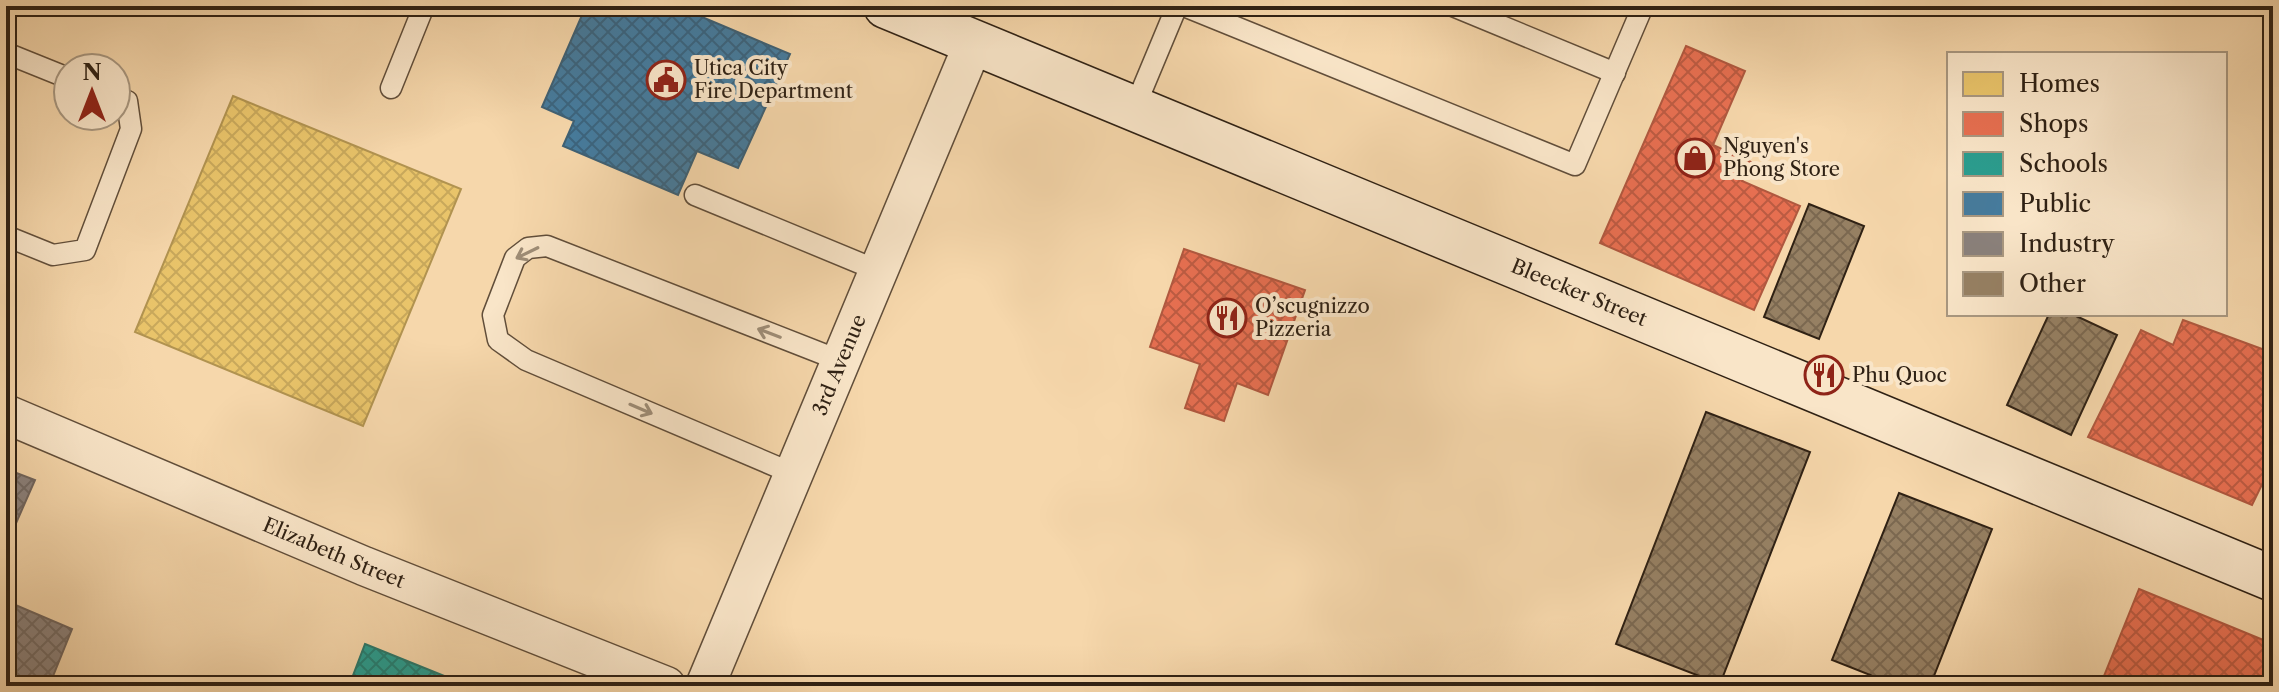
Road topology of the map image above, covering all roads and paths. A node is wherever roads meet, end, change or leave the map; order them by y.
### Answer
1 (424, 6) edge
2 (886, 6) edge
3 (1177, 6) edge
4 (1184, 6) edge
5 (1453, 6) edge
6 (1643, 6) edge
7 (974, 42) junction
8 (6, 53) edge
9 (52, 72) edge
10 (1615, 73) junction
11 (391, 88) dead end
12 (1134, 109) junction
13 (130, 132) edge
14 (695, 195) dead end
15 (6, 236) edge
16 (879, 271) junction
17 (841, 361) junction
18 (6, 414) edge
19 (794, 474) junction
20 (2273, 579) edge
21 (523, 678) dead end
22 (525, 686) edge
23 (666, 686) edge
24 (705, 686) edge

1 - 11 lane
2 - 7 street, Bleecker Street
3 - 12 lane
4 - 10 lane
5 - 10 lane
6 - 10 lane
7 - 12 street, Bleecker Street
7 - 16 street, 3rd Avenue
8 - 9 lane
12 - 20 street, Bleecker Street
13 - 15 lane
14 - 16 lane
16 - 17 street, 3rd Avenue
17 - 19 street, 3rd Avenue
17 -> 19 lane
18 - 23 street, Elizabeth Street
19 - 24 street, 3rd Avenue
21 - 22 path

